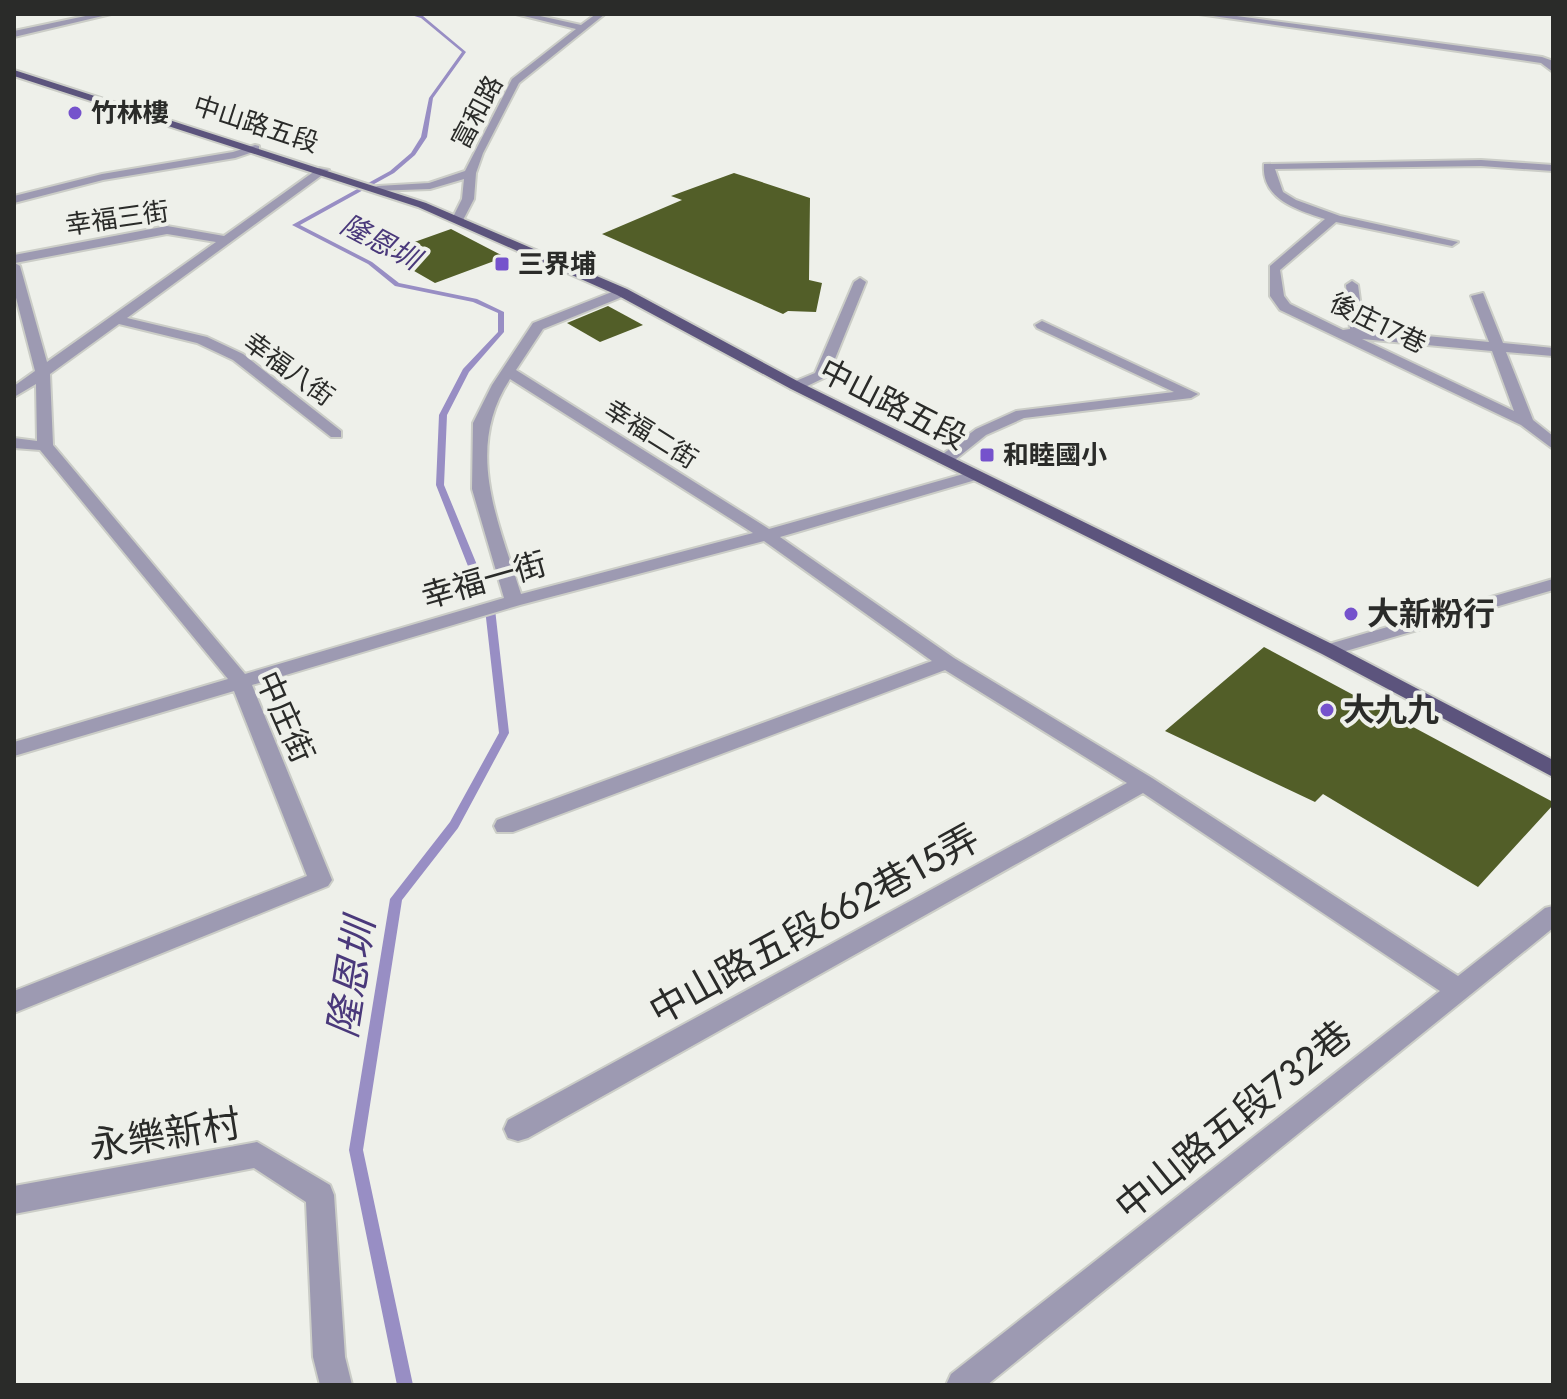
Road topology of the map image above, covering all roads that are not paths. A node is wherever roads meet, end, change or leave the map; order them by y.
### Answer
1 (107, 14) edge
2 (520, 14) edge
3 (601, 14) edge
4 (1203, 14) edge
5 (583, 28) junction
6 (14, 34) edge
7 (1553, 69) edge
8 (14, 73) edge
9 (255, 148) junction
10 (1553, 168) edge
11 (323, 170) junction
12 (470, 173) junction
13 (376, 189) junction
14 (16, 197) edge
15 (1335, 217) junction
16 (458, 219) junction
17 (227, 240) junction
18 (1452, 242) dead end
19 (14, 259) edge
20 (14, 266) edge
21 (860, 282) dead end
22 (1352, 285) dead end
23 (622, 292) junction
24 (1478, 296) dead end
25 (21, 317) edge
26 (120, 320) junction
27 (1042, 325) dead end
28 (1357, 332) junction
29 (1338, 333) junction
30 (1495, 346) junction
31 (1553, 352) edge
32 (43, 372) junction
33 (510, 372) junction
34 (796, 386) junction
35 (14, 393) edge
36 (1526, 422) junction
37 (336, 434) dead end
38 (14, 443) edge
39 (1553, 444) edge
40 (45, 446) junction
41 (945, 460) junction
42 (973, 476) junction
43 (767, 535) junction
44 (1553, 584) edge
45 (514, 601) junction
46 (1329, 650) junction
47 (947, 662) junction
48 (240, 681) junction
49 (14, 749) edge
50 (1553, 769) edge
51 (1144, 783) junction
52 (505, 826) dead end
53 (1553, 915) edge
54 (1457, 989) junction
55 (14, 1002) edge
56 (518, 1129) dead end
57 (14, 1200) edge
58 (971, 1382) edge
59 (336, 1385) edge

1 - 6 street
2 - 5 street
3 - 5 street, 富和路
4 - 7 street
5 - 12 street, 富和路
8 - 9 main road, 中山路五段
9 - 11 main road, 中山路五段
9 - 14 street
10 - 15 street
11 - 13 main road, 中山路五段
11 - 17 street
12 - 13 street
12 - 16 street, 富和路
13 - 16 main road, 中山路五段
15 - 18 street
15 - 29 street, 後庄17巷
16 - 23 main road, 中山路五段
17 - 19 street, 幸福三街
17 - 26 street
20 - 25 street
21 - 34 street
22 - 28 street
23 - 33 street
23 - 34 main road, 中山路五段
24 - 30 street
25 - 32 street
26 - 32 street
26 - 37 street, 幸福八街
27 - 41 street
28 - 29 street
28 - 30 street
29 - 36 street, 後庄17巷
30 - 31 street
30 - 36 street
32 - 35 street
32 - 40 street
33 - 43 street, 幸福二街
33 - 45 street
34 - 41 main road, 中山路五段
36 - 39 street, 後庄17巷
38 - 40 street
40 - 48 street, 中庄街
41 - 42 main road, 中山路五段
42 - 43 street, 幸福一街
42 - 46 main road, 中山路五段
43 - 45 street, 幸福一街
43 - 47 street
44 - 46 street
45 - 48 street, 幸福一街
46 - 50 main road, 中山路五段
47 - 51 street
47 - 52 street
48 - 49 street, 幸福一街
48 - 55 street, 中庄街
51 - 54 street
51 - 56 street, 中山路五段662巷15弄
53 - 54 street, 中山路五段732巷
54 - 58 street, 中山路五段732巷
57 - 59 street, 永樂新村

